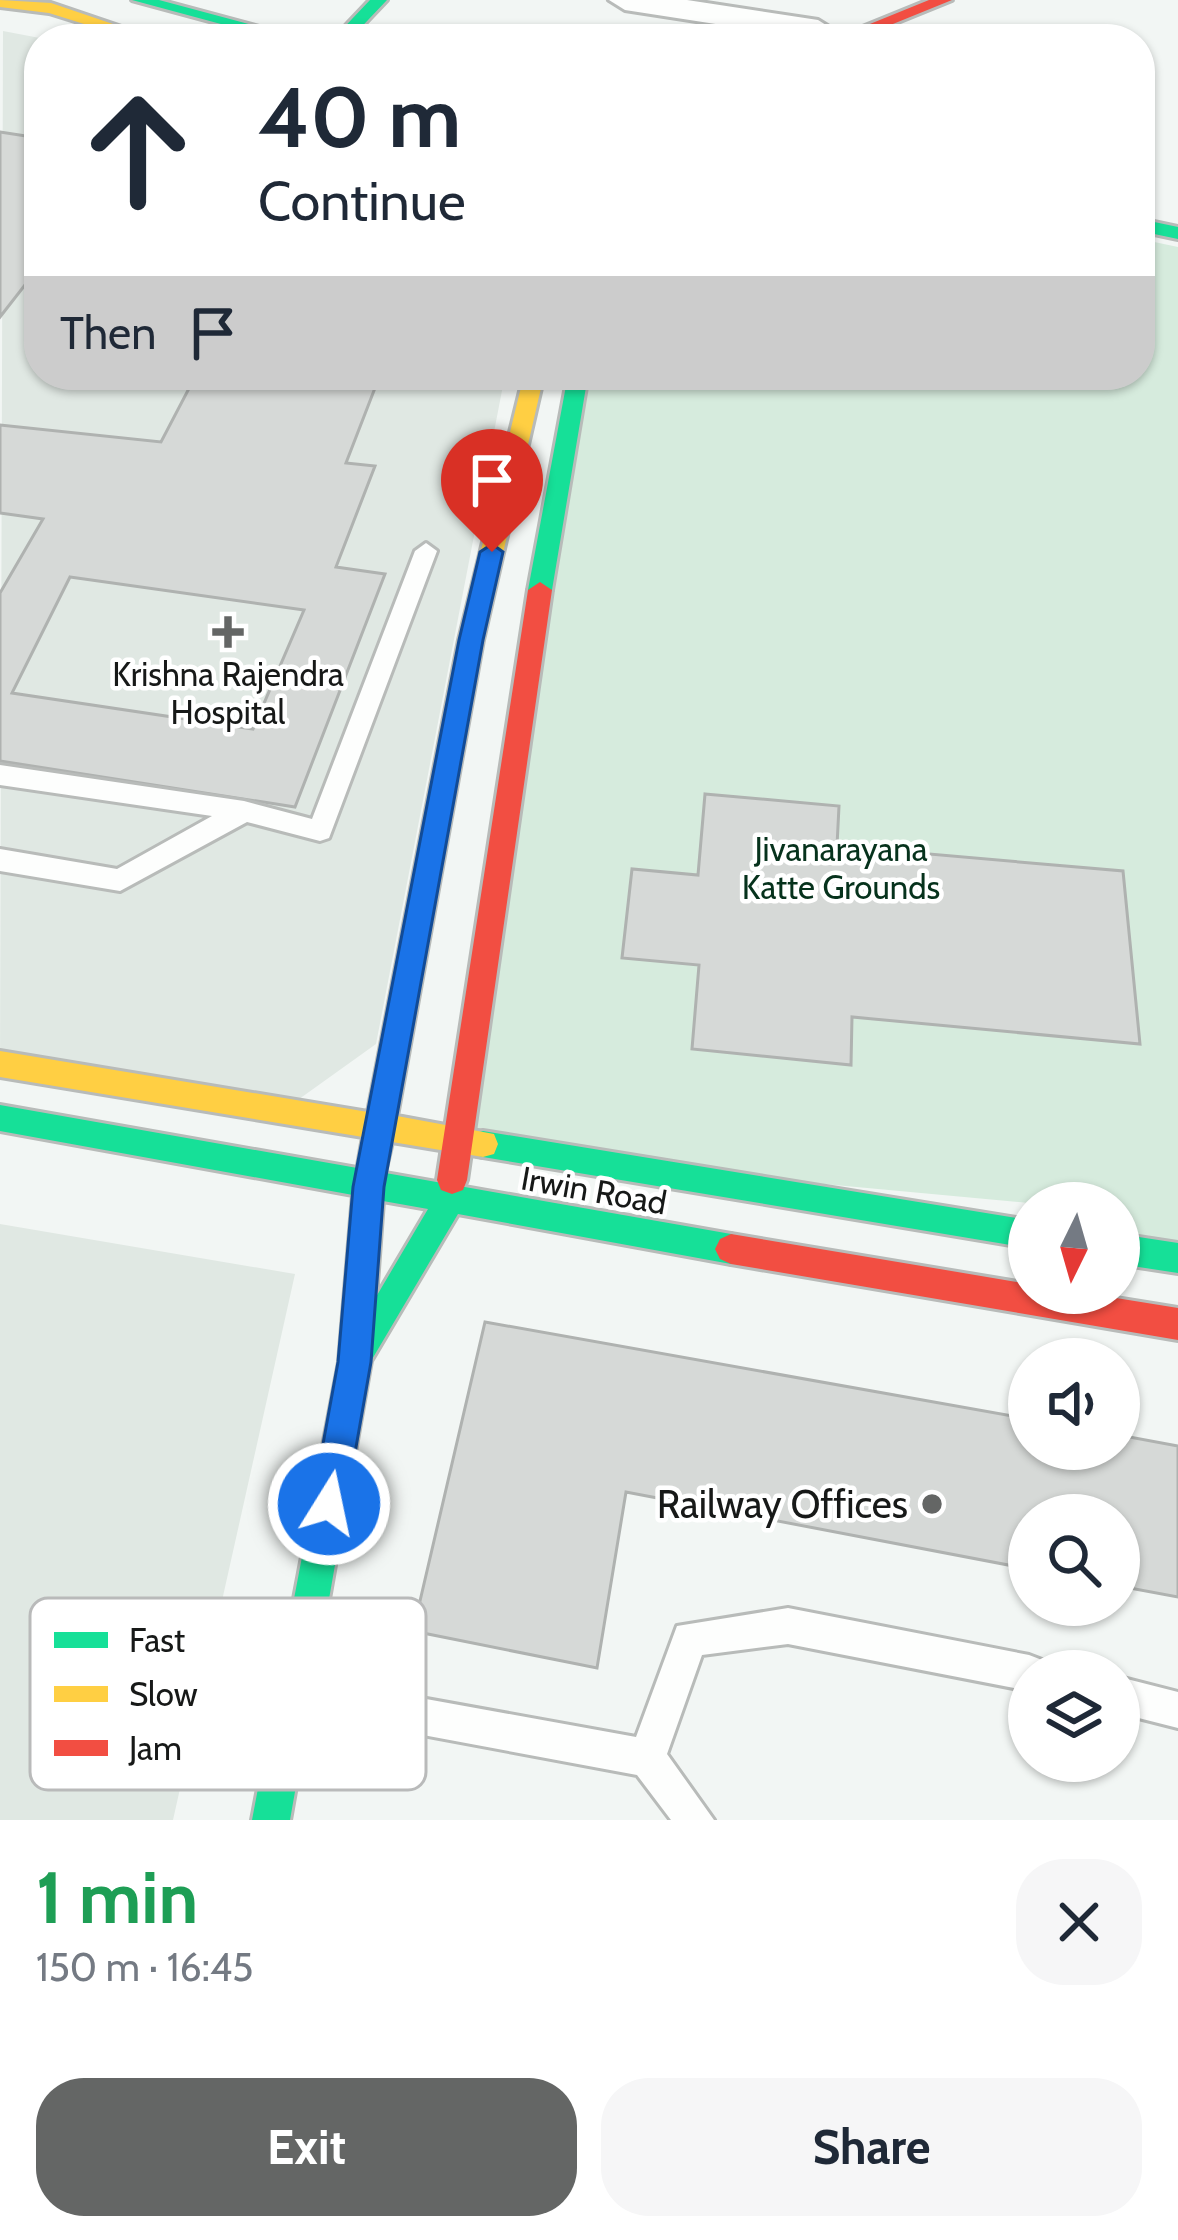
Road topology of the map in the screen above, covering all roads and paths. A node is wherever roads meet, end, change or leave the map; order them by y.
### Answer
1 (140, 0) edge
2 (379, 0) edge
3 (625, 0) edge
4 (883, 0) edge
5 (944, 0) edge
6 (0, 2) edge
7 (88, 9) edge
8 (118, 24) edge
9 (236, 24) edge
10 (356, 24) edge
11 (756, 24) edge
12 (842, 24) edge
13 (862, 24) edge
14 (530, 390) edge
15 (575, 390) edge
16 (426, 551) dead end
17 (0, 775) edge
18 (244, 811) junction
19 (0, 860) edge
20 (0, 1064) edge
21 (0, 1118) edge
22 (380, 1127) junction
23 (458, 1140) junction
24 (369, 1187) junction
25 (449, 1202) junction
26 (1008, 1231) edge
27 (1140, 1252) edge
28 (1178, 1258) edge
29 (1178, 1324) edge
30 (355, 1362) junction
31 (312, 1598) edge
32 (1008, 1669) edge
33 (1140, 1700) edge
34 (1178, 1709) edge
35 (426, 1717) edge
36 (647, 1758) junction
37 (277, 1790) edge
38 (271, 1820) edge
39 (695, 1820) edge

1 - 9 street
2 - 10 street
3 - 11 street
4 - 12 street
5 - 13 street
6 - 7 street
7 - 8 street
14 - 22 street
15 - 23 street
16 - 18 lane
17 - 18 lane
18 - 19 lane
20 - 22 street, Irwin Road
21 - 24 street, Irwin Road
22 - 23 street, Irwin Road
22 - 24 street
23 - 25 street
23 - 26 street, Irwin Road
24 - 25 street, Irwin Road
24 - 30 street
25 - 29 street, Irwin Road
25 - 30 street
27 - 28 street
30 - 31 street
32 - 36 lane
33 - 34 lane
35 - 36 lane
36 - 39 lane
37 - 38 street

